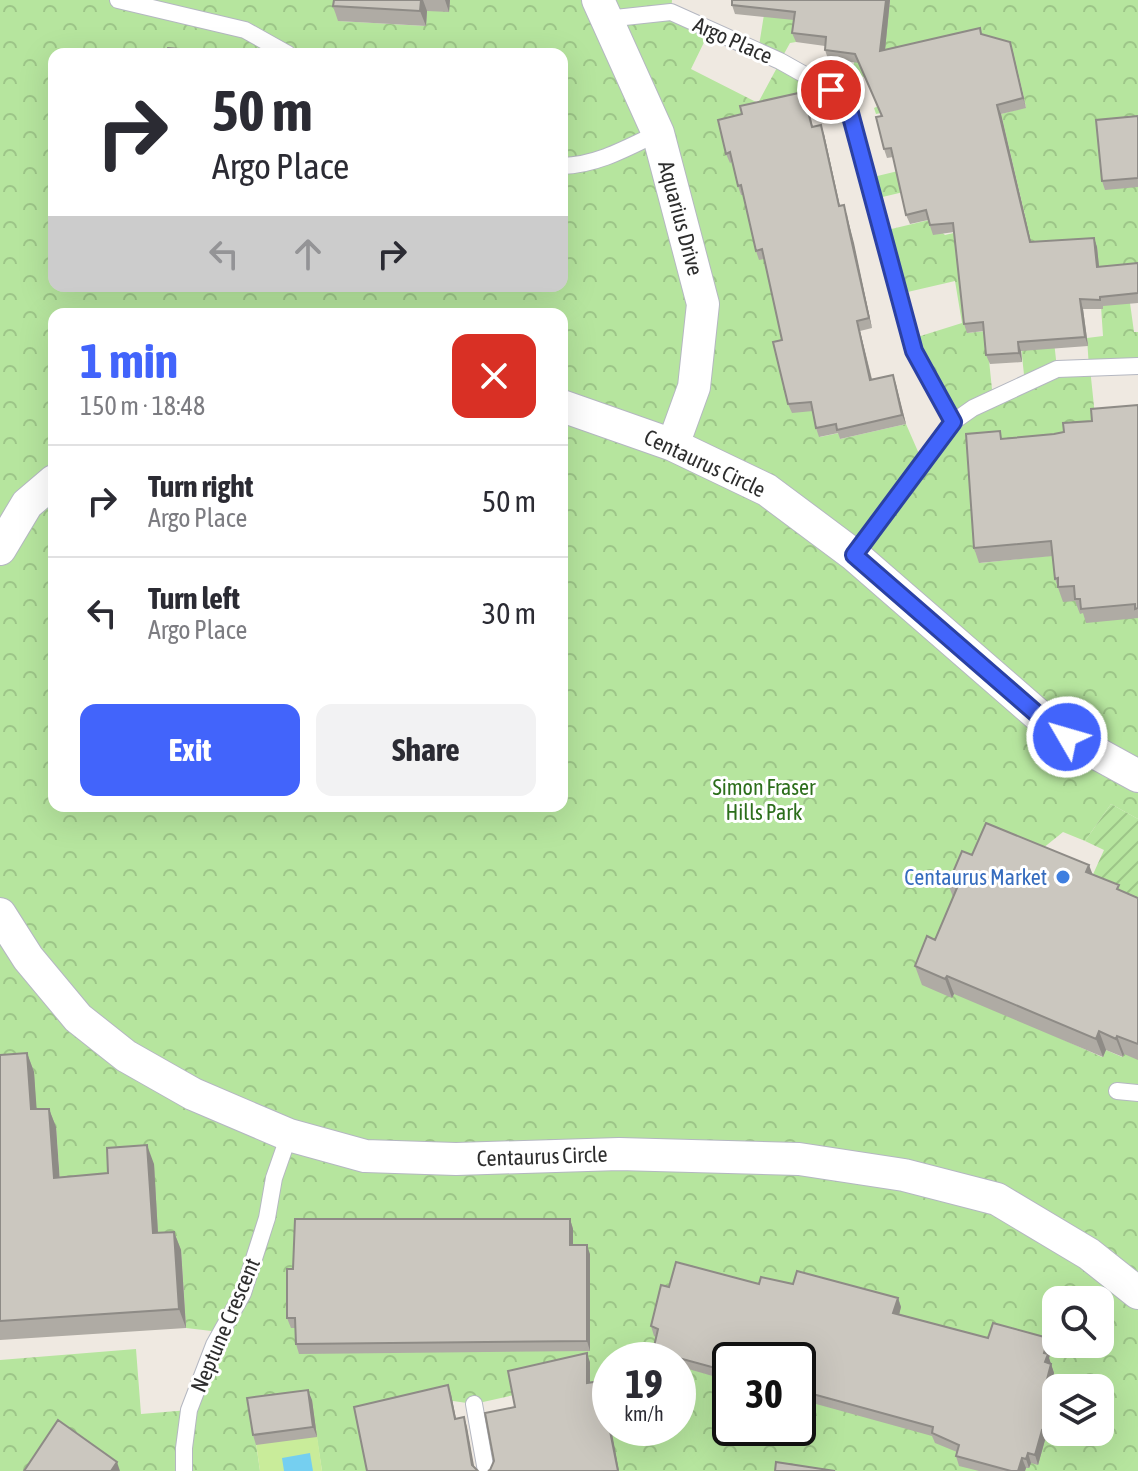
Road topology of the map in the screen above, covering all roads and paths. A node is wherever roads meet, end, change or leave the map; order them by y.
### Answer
1 (118, 0) edge
2 (602, 10) edge
3 (277, 48) edge
4 (658, 133) junction
5 (568, 166) edge
6 (1138, 366) edge
7 (568, 408) edge
8 (953, 422) junction
9 (673, 445) junction
10 (48, 486) edge
11 (0, 549) edge
12 (854, 555) junction
13 (1138, 776) edge
14 (0, 914) edge
15 (1117, 1091) dead end
16 (1138, 1093) edge
17 (289, 1135) junction
18 (1138, 1293) edge
19 (474, 1404) dead end
20 (184, 1471) edge
21 (486, 1471) edge

1 - 3 lane
2 - 4 street, Aquarius Drive
2 - 8 lane, Argo Place
4 - 5 lane
4 - 9 street, Aquarius Drive
6 - 8 lane
7 - 9 street, Centaurus Circle
8 - 12 lane
9 - 12 street, Centaurus Circle
10 - 11 street
12 - 13 street, Centaurus Circle
14 - 17 street, Centaurus Circle
15 - 16 lane
17 - 18 street, Centaurus Circle
17 - 20 lane, Neptune Crescent
19 - 21 lane

